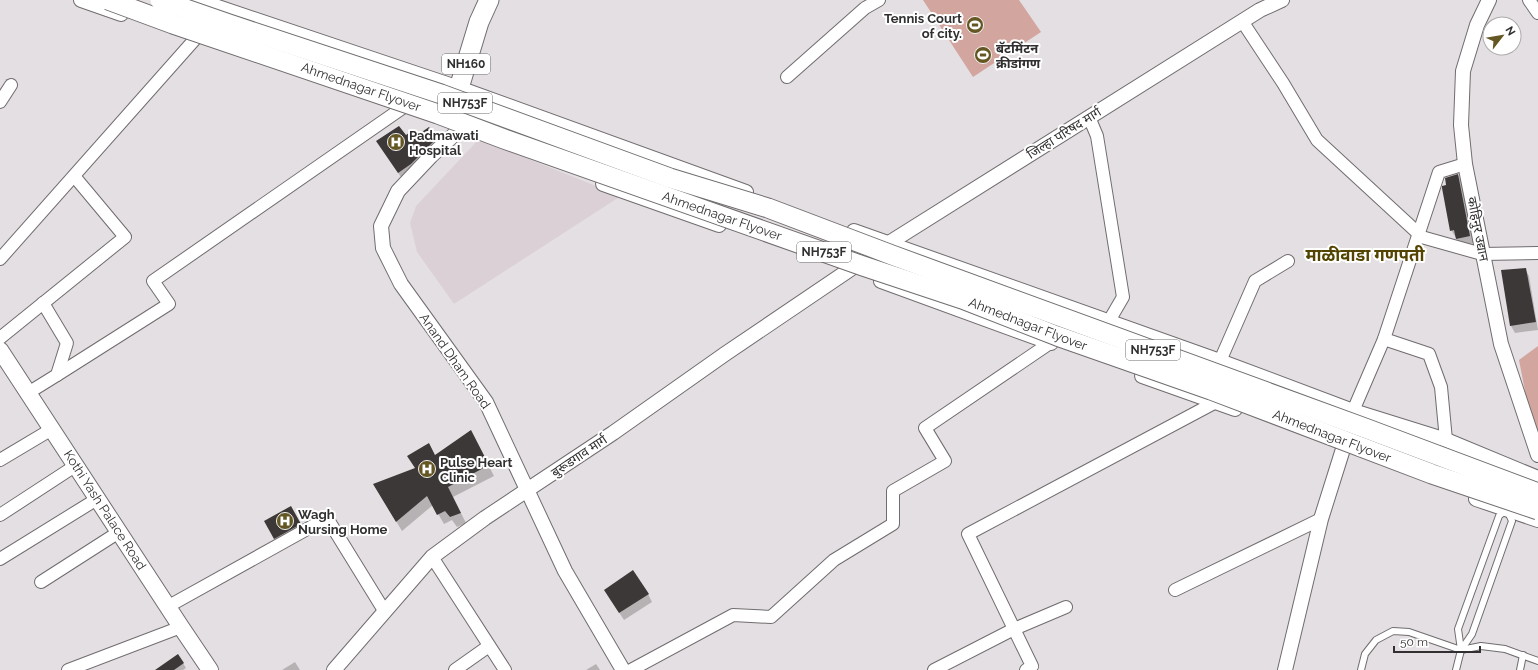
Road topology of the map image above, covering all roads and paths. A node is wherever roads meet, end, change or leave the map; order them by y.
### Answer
1 (81, 0) edge
2 (108, 0) edge
3 (160, 0) edge
4 (197, 0) edge
5 (489, 0) edge
6 (879, 0) edge
7 (1282, 0) edge
8 (1489, 0) edge
9 (1529, 0) edge
10 (223, 4) edge
11 (1538, 13) edge
12 (1242, 21) junction
13 (195, 39) junction
14 (787, 78) dead end
15 (438, 82) junction
16 (12, 84) dead end
17 (458, 88) junction
18 (0, 102) edge
19 (402, 109) junction
20 (1089, 117) junction
21 (427, 118) junction
22 (459, 130) junction
23 (1465, 164) junction
24 (74, 176) junction
25 (1418, 235) junction
26 (889, 243) junction
27 (1538, 253) edge
28 (1482, 254) junction
29 (0, 259) edge
30 (1288, 261) dead end
31 (849, 270) junction
32 (44, 303) junction
33 (1109, 321) junction
34 (0, 338) edge
35 (1384, 339) junction
36 (1050, 343) junction
37 (0, 350) edge
38 (1220, 361) junction
39 (57, 375) junction
40 (28, 393) junction
41 (1216, 402) junction
42 (1353, 411) junction
43 (52, 429) junction
44 (1446, 440) junction
45 (1343, 449) junction
46 (1538, 455) edge
47 (0, 460) edge
48 (75, 466) junction
49 (1519, 470) junction
50 (1538, 478) edge
51 (527, 490) junction
52 (1538, 493) edge
53 (1510, 498) junction
54 (97, 499) junction
55 (1537, 514) edge
56 (0, 515) edge
57 (1321, 518) junction
58 (119, 532) junction
59 (432, 557) junction
60 (0, 560) edge
61 (41, 582) dead end
62 (1175, 590) dead end
63 (167, 607) junction
64 (1066, 607) dead end
65 (385, 612) junction
66 (181, 628) junction
67 (1014, 629) junction
68 (490, 646) junction
69 (1461, 650) junction
70 (1523, 655) junction
71 (1538, 662) edge
72 (73, 669) edge
73 (210, 670) edge
74 (334, 670) edge
75 (455, 670) edge
76 (504, 670) edge
77 (623, 670) edge
78 (631, 670) edge
79 (934, 670) edge
80 (1026, 670) edge
81 (1285, 670) edge
82 (1361, 670) edge
83 (1456, 670) edge
84 (1520, 670) edge

1 - 13 street
2 - 55 highway, Ahmednagar Flyover / NH753F, bridge
3 - 52 highway, Ahmednagar Flyover / NH753F, bridge
4 - 10 street
5 - 17 highway, NH160
6 - 14 street
7 - 12 street, जिल्हा परिषद मार्ग
8 - 23 street, कोहिनुर उद्यान
9 - 11 street
10 - 13 street
10 - 15 street
12 - 20 street, जिल्हा परिषद मार्ग
12 - 25 street
13 - 19 street
13 - 24 street
15 - 17 street
15 - 19 street
16 - 18 street
17 - 21 highway, NH160
17 - 26 street
19 - 21 street
19 - 39 street
20 - 26 street, जिल्हा परिषद मार्ग
20 - 33 street
21 - 22 street
22 - 31 street
22 - 51 street, Anand Dham Road
23 - 25 street
23 - 28 street, कोहिनुर उद्यान
24 - 29 street
24 - 32 street
25 - 28 street
25 - 35 street
26 - 31 street, जिल्हा परिषद मार्ग
26 - 33 street
27 - 28 street
28 - 46 street, कोहिनुर उद्यान
30 - 38 street
31 - 36 street
31 - 51 street, बुरूडगाव मार्ग
32 - 34 street
32 - 39 street
33 - 38 street
35 - 42 street
35 - 44 street
36 - 41 street
36 - 78 street
37 - 40 main road, Kothi Yash Palace Road
38 - 42 street
39 - 40 street
40 - 43 main road, Kothi Yash Palace Road
41 - 45 street
41 - 67 street
42 - 44 street
43 - 47 street
43 - 48 main road, Kothi Yash Palace Road
44 - 49 street
45 - 53 street
45 - 57 street
48 - 54 main road, Kothi Yash Palace Road
48 - 56 street
49 - 50 street
49 - 53 lane
51 - 59 street, बुरूडगाव मार्ग
51 - 77 street, Anand Dham Road
53 - 55 street
53 - 69 lane
53 - 69 lane
54 - 58 main road, Kothi Yash Palace Road
54 - 60 street
57 - 62 street
57 - 81 street
58 - 61 street
58 - 63 main road, Kothi Yash Palace Road
59 - 65 street, बुरूडगाव मार्ग
59 - 68 street
63 - 65 street
63 - 66 main road, Kothi Yash Palace Road
64 - 67 street
65 - 74 street, बुरूडगाव मार्ग
66 - 72 street
66 - 73 main road, Kothi Yash Palace Road
67 - 79 street
67 - 80 street
68 - 75 street
68 - 76 street
69 - 70 lane
69 - 82 lane
69 - 83 lane
70 - 71 lane
70 - 84 lane

